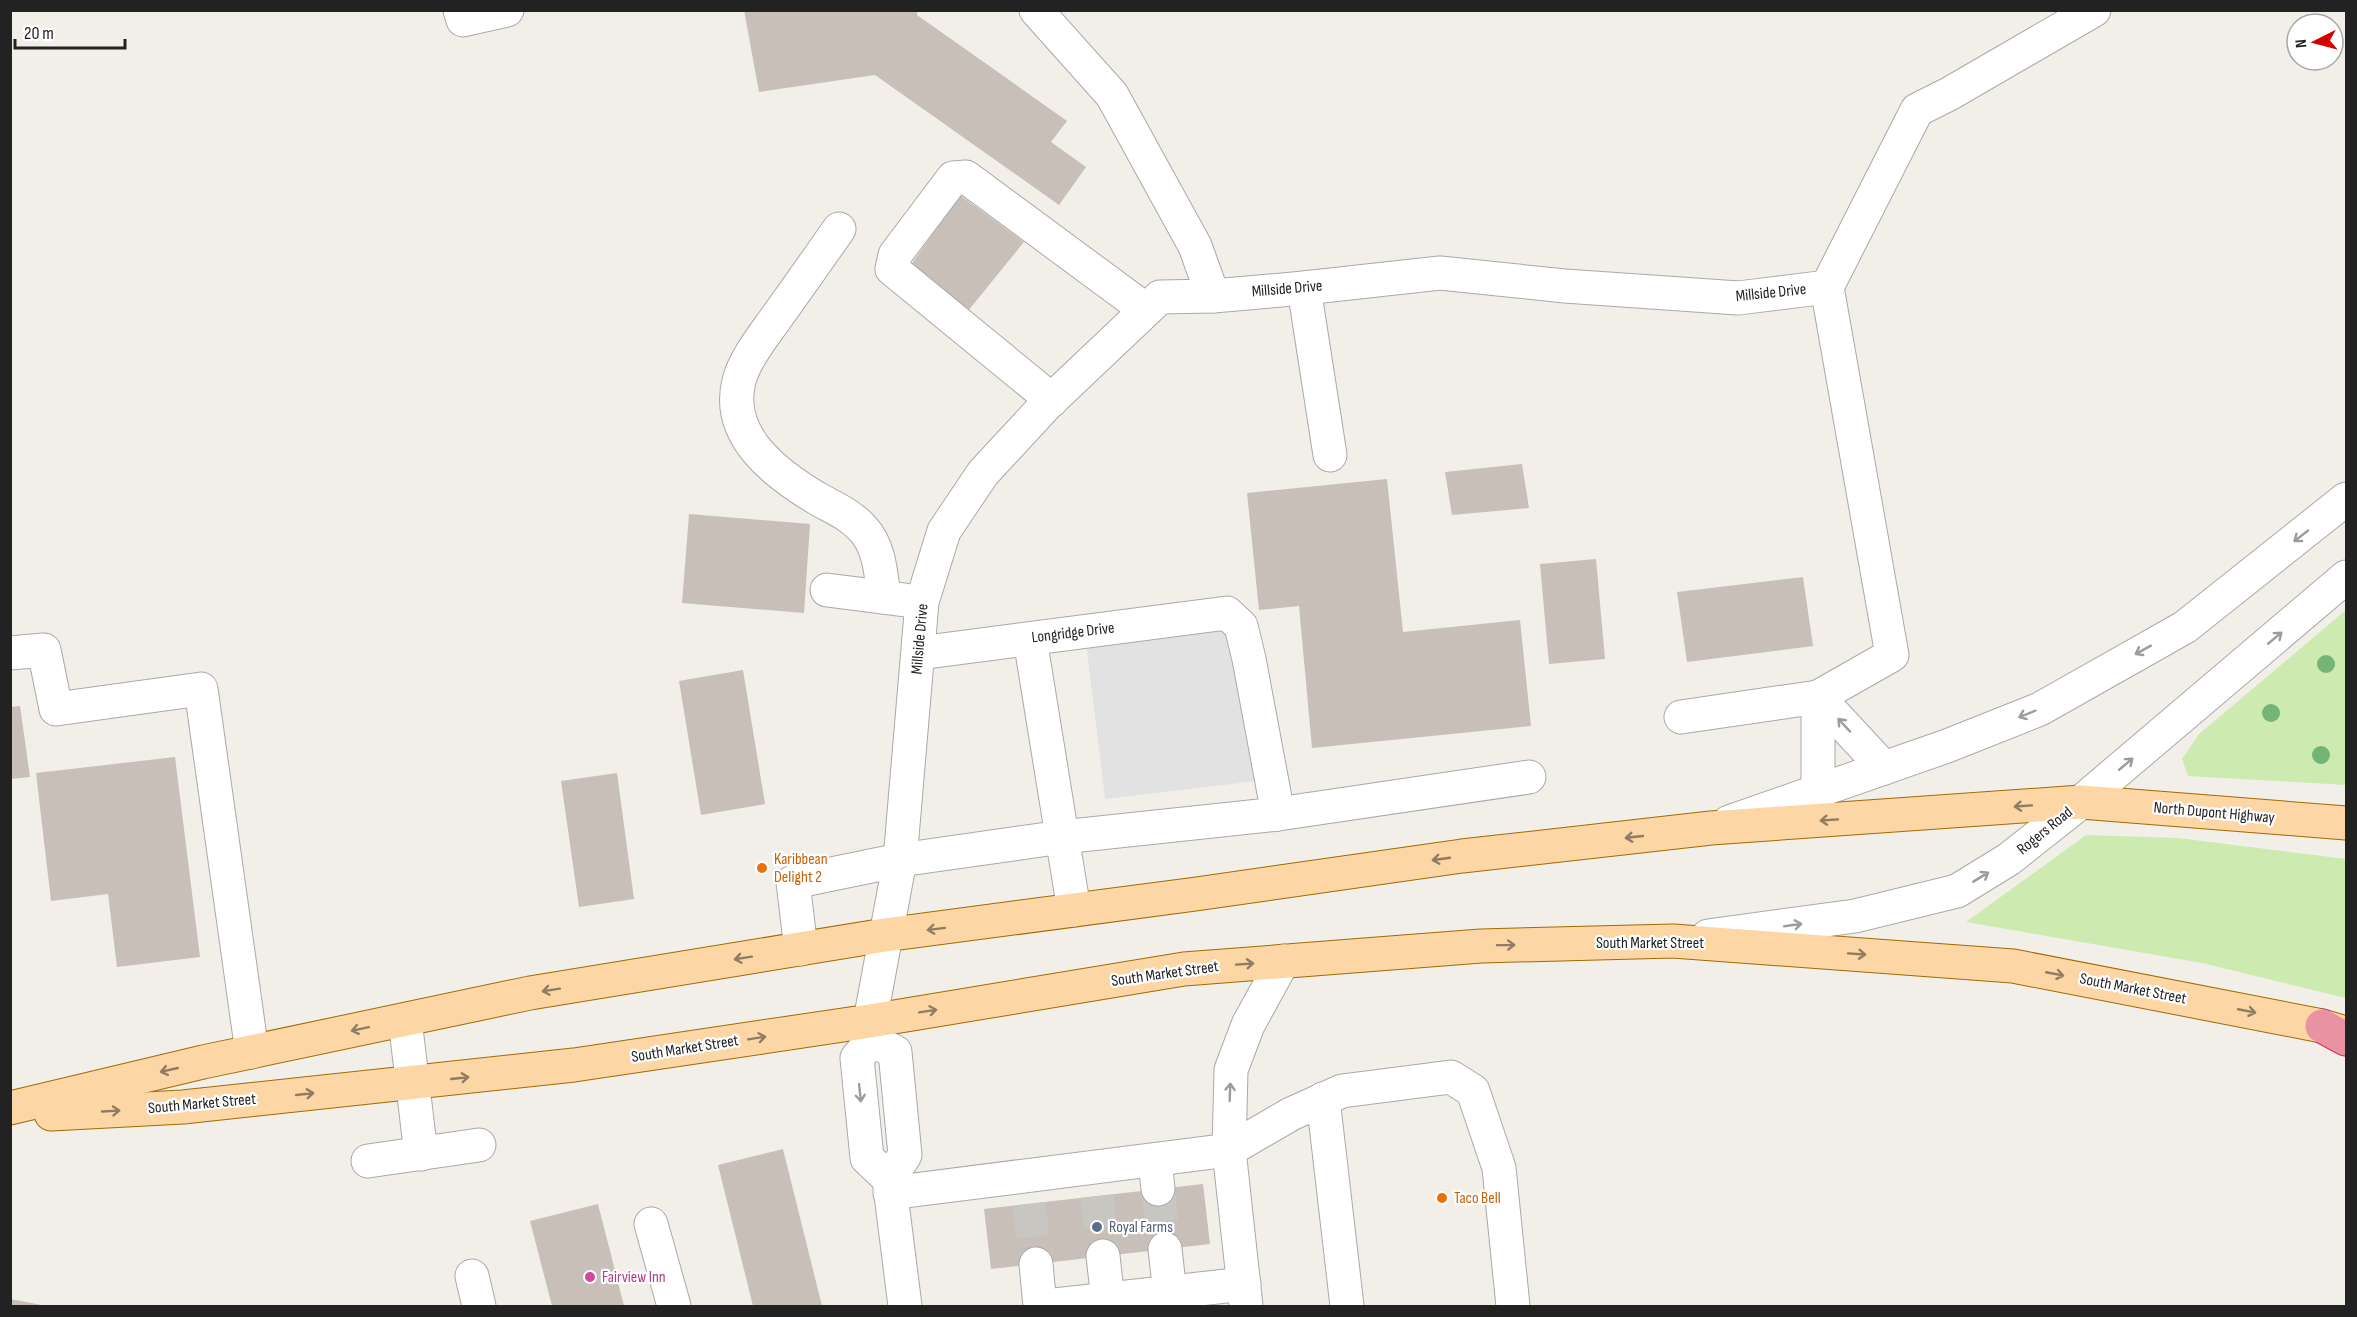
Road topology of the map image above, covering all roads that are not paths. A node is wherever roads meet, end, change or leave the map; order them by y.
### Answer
1 (460, 10) edge
2 (507, 10) edge
3 (1036, 10) edge
4 (2094, 10) edge
5 (839, 229) dead end
6 (1827, 287) junction
7 (1304, 288) junction
8 (1213, 296) junction
9 (1146, 310) junction
10 (1052, 400) junction
11 (1330, 455) dead end
12 (2346, 500) edge
13 (2346, 577) edge
14 (827, 590) dead end
15 (884, 597) junction
16 (922, 602) junction
17 (1030, 639) junction
18 (10, 653) edge
19 (919, 653) junction
20 (1818, 697) junction
21 (1681, 717) dead end
22 (1884, 768) junction
23 (1529, 777) dead end
24 (1818, 791) junction
25 (2082, 802) junction
26 (1278, 814) junction
27 (2346, 823) edge
28 (1712, 828) junction
29 (1062, 837) junction
30 (900, 860) junction
31 (1074, 910) junction
32 (885, 935) junction
33 (1673, 941) junction
34 (801, 949) junction
35 (1283, 962) junction
36 (405, 1020) junction
37 (871, 1031) junction
38 (2338, 1032) edge
39 (252, 1052) junction
40 (412, 1083) junction
41 (1323, 1099) junction
42 (10, 1108) edge
43 (10, 1116) edge
44 (479, 1145) dead end
45 (1228, 1150) junction
46 (421, 1154) junction
47 (368, 1161) dead end
48 (889, 1186) junction
49 (651, 1224) dead end
50 (1165, 1249) tunnel mouth
51 (1103, 1256) tunnel mouth
52 (1036, 1264) tunnel mouth
53 (1170, 1293) junction
54 (1245, 1295) edge
55 (1108, 1300) junction
56 (674, 1306) edge
57 (905, 1306) edge
58 (1040, 1306) edge
59 (1046, 1306) edge
60 (1347, 1306) edge
61 (1513, 1306) edge

1 - 2 street
3 - 8 street
4 - 6 street, Millside Drive
5 - 15 street
6 - 7 street, Millside Drive
6 - 20 street
7 - 8 street, Millside Drive
7 - 11 street
8 - 9 street, Millside Drive
9 - 10 street, Millside Drive
9 - 10 street
10 - 16 street, Millside Drive
12 -> 22 street
25 -> 13 street, Rogers Road
14 - 15 street
15 - 16 street
16 - 19 street, Millside Drive
17 - 19 street, Longridge Drive
17 - 26 street, Longridge Drive
17 - 29 street
18 - 39 street
19 - 30 street, Millside Drive
20 - 21 street
22 -> 20 street
20 - 24 street
22 - 24 street
23 - 26 street
24 - 28 street
25 - 27 main road, North Dupont Highway
25 -> 28 main road, South Market Street
33 -> 25 street, Rogers Road
26 - 29 street
28 -> 31 main road, South Market Street
29 - 30 street
29 - 31 street
30 - 32 street, Millside Drive
30 - 34 street
31 -> 32 main road, South Market Street
32 - 34 main road, South Market Street
32 - 37 street, Millside Drive
35 -> 33 main road, South Market Street
33 -> 38 main road, South Market Street
34 -> 36 main road, South Market Street
37 -> 35 main road, South Market Street
45 -> 35 street
36 -> 39 main road, South Market Street
36 - 40 street
40 -> 37 main road, South Market Street
37 - 48 street
39 -> 42 main road, South Market Street
43 -> 40 main road, South Market Street
40 - 46 street
41 - 45 street
41 - 60 street
41 - 61 street
44 - 46 street
45 - 48 street
45 - 54 street
46 - 47 street
48 - 57 street
49 - 56 street
50 - 53 street
51 - 55 street
52 - 58 street
53 - 54 street
53 - 55 street
55 - 59 street

